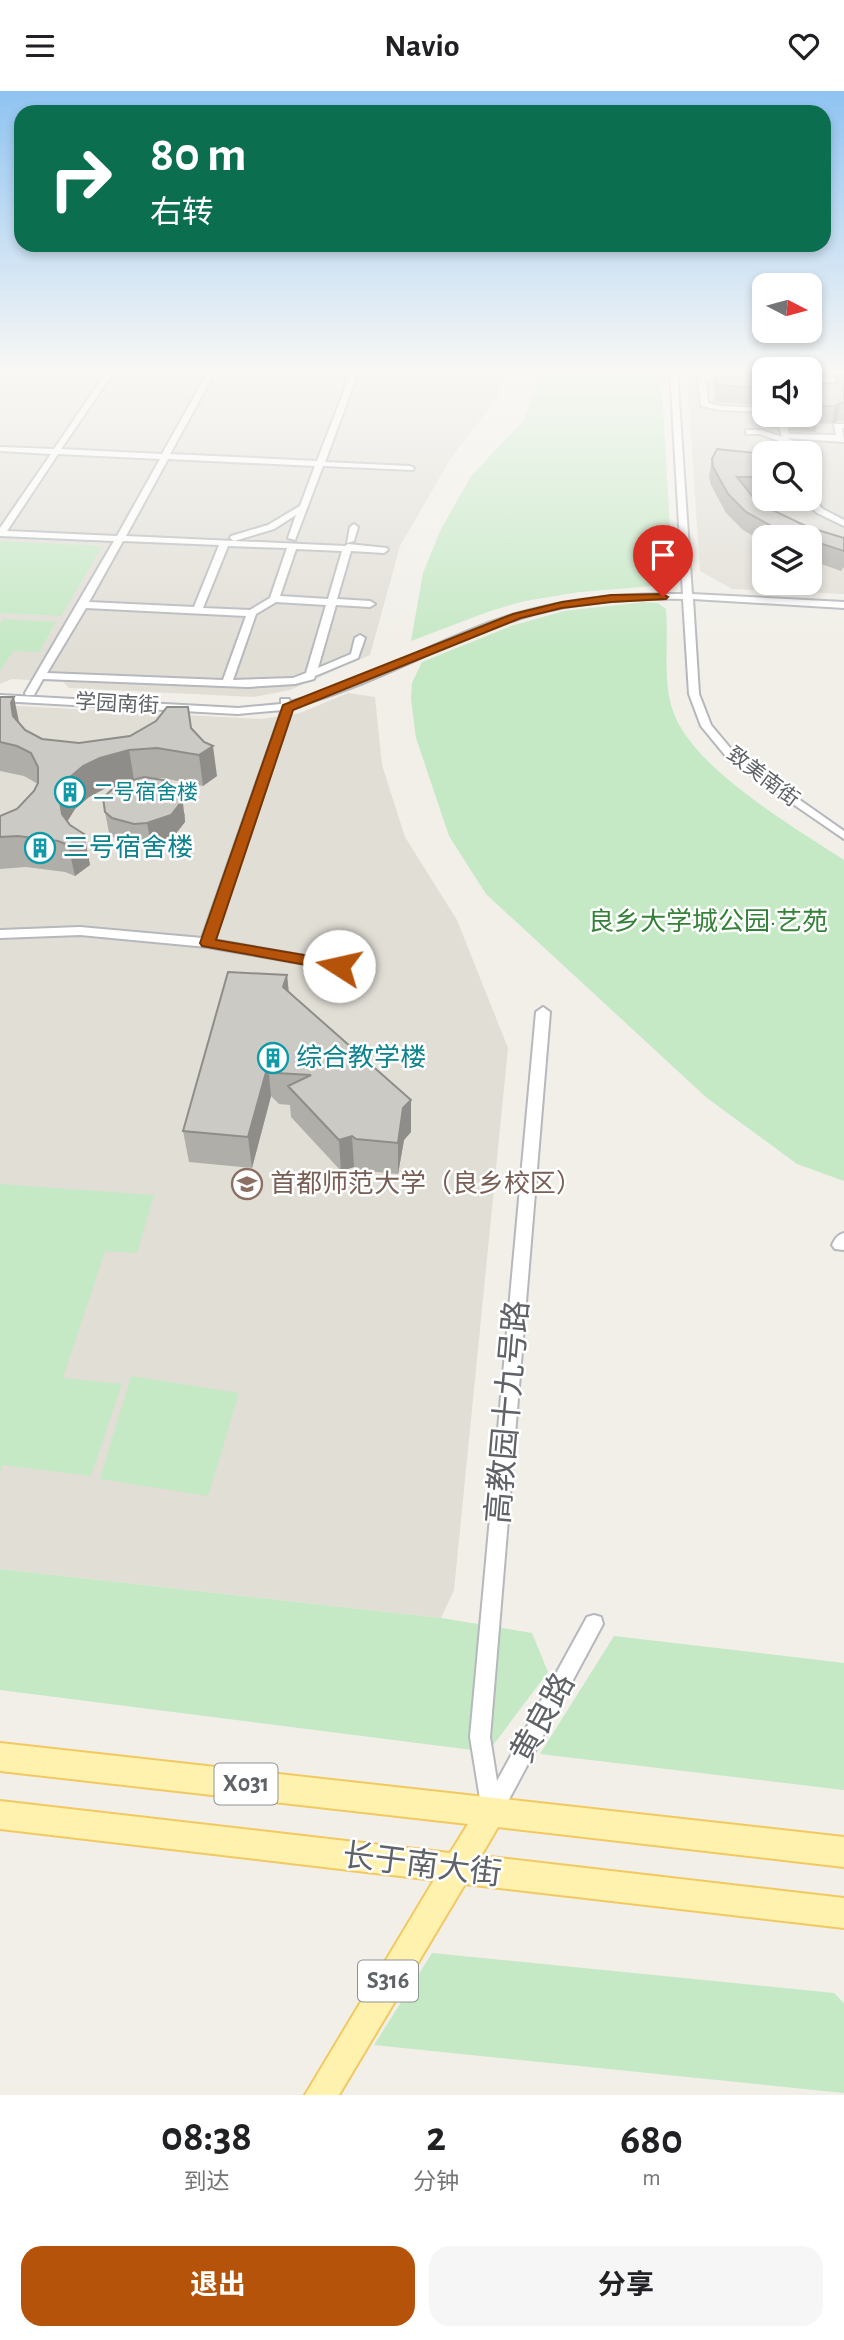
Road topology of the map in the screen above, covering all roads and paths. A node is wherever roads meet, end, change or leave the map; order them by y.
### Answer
1 (47, 464) edge
2 (161, 464) edge
3 (309, 464) edge
4 (320, 464) junction
5 (679, 464) edge
6 (410, 468) dead end
7 (304, 507) junction
8 (820, 511) edge
9 (844, 523) edge
10 (354, 527) dead end
11 (1, 533) edge
12 (212, 541) junction
13 (225, 542) junction
14 (293, 542) junction
15 (349, 544) junction
16 (384, 550) dead end
17 (687, 595) junction
18 (274, 599) junction
19 (332, 602) junction
20 (844, 603) edge
21 (370, 604) dead end
22 (83, 605) junction
23 (197, 611) junction
24 (252, 614) junction
25 (360, 638) dead end
26 (40, 675) junction
27 (310, 677) junction
28 (227, 684) junction
29 (0, 691) edge
30 (30, 693) junction
31 (0, 698) edge
32 (286, 704) junction
33 (844, 836) edge
34 (1, 936) edge
35 (207, 943) junction
36 (339, 966) dead end
37 (543, 1012) dead end
38 (594, 1624) dead end
39 (0, 1757) edge
40 (492, 1811) junction
41 (0, 1815) edge
42 (844, 1851) edge
43 (456, 1869) junction
44 (844, 1913) edge
45 (321, 2095) edge

1 - 11 street
2 - 22 street
3 - 4 street
4 - 6 street
4 - 7 street
5 - 17 street, 致美南街
7 - 12 street
7 - 14 street
8 - 9 street
10 - 15 street
11 - 12 street
12 - 13 street
13 - 14 street
13 - 23 street
14 - 15 street
14 - 18 street
15 - 16 street
15 - 19 street
17 - 20 street, 学园南街
17 - 32 street, 学园南街
17 - 33 street, 致美南街
18 - 19 street
18 - 24 street
19 - 21 street
19 - 27 street
22 - 23 street
22 - 26 street
23 - 24 street
24 - 28 street
25 - 27 street
26 - 28 street
26 - 30 street
27 - 28 street
29 - 30 street, 学园南街
30 - 32 street, 学园南街
31 - 32 street, 学园南街
32 - 35 street
34 - 35 street
35 - 36 street
37 - 40 street, 高教园十九号路
38 - 40 street, 黄良路 / S316
39 - 40 main road, X031
40 - 42 main road, X031
40 - 43 main road, S316
41 - 43 main road, 长于南大街 / X031
43 - 44 main road, 长于南大街 / X031
43 - 45 main road, S316

